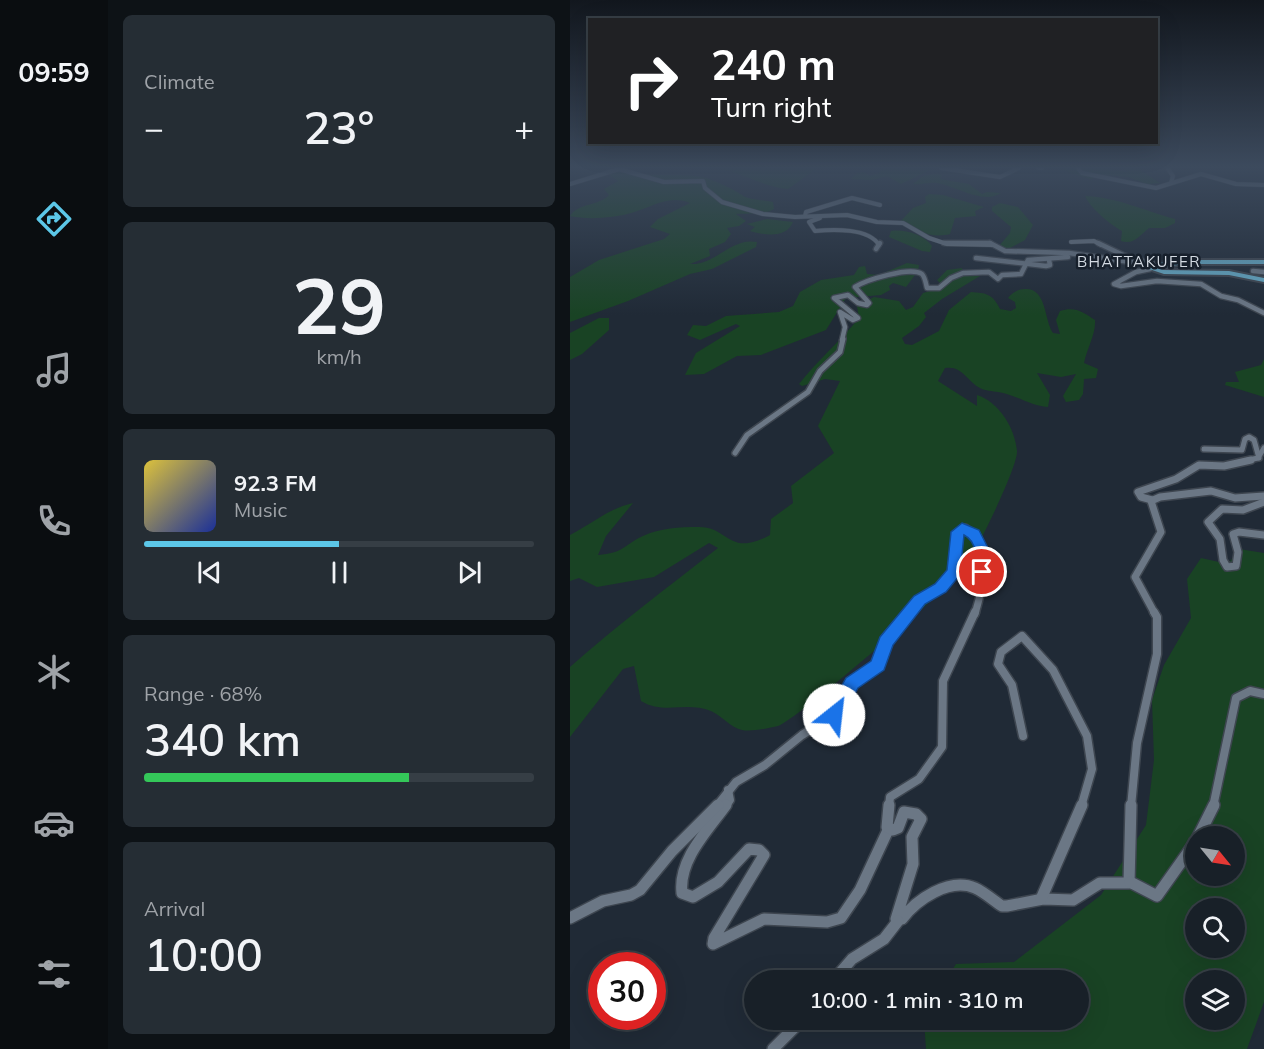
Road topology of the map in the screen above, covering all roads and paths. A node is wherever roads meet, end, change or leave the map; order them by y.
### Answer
1 (824, 217) edge
2 (855, 217) edge
3 (874, 217) edge
4 (879, 218) dead end
5 (1071, 242) dead end
6 (876, 249) dead end
7 (1083, 256) junction
8 (976, 258) dead end
9 (1025, 262) junction
10 (1264, 262) edge
11 (1151, 266) junction
12 (1253, 271) dead end
13 (1264, 272) edge
14 (1264, 280) edge
15 (1264, 313) edge
16 (1264, 448) edge
17 (1204, 449) dead end
18 (735, 453) dead end
19 (1259, 458) junction
20 (1264, 496) edge
21 (1152, 500) junction
22 (1264, 502) edge
23 (1264, 535) edge
24 (1264, 694) edge
25 (1023, 736) dead end
26 (728, 790) junction
27 (1206, 826) edge
28 (888, 828) junction
29 (1185, 856) edge
30 (1130, 882) junction
31 (1041, 899) junction
32 (570, 918) edge
33 (898, 921) junction
34 (842, 970) edge
35 (792, 1030) edge
36 (773, 1049) edge

1 - 6 street
2 - 7 street
3 - 4 street
5 - 11 street
7 - 9 street
7 - 11 street
8 - 9 street
9 - 18 street
10 - 11 highway
11 - 14 highway
11 - 15 street
12 - 13 street
16 - 19 street
17 - 19 street
19 - 21 street
20 - 21 street
21 - 30 street
22 - 23 street
24 - 27 street
25 - 31 street
26 - 28 street
26 - 28 street
26 - 32 street
28 - 33 street
29 - 30 street
30 - 31 street
31 - 33 street
33 - 34 street
35 - 36 street

